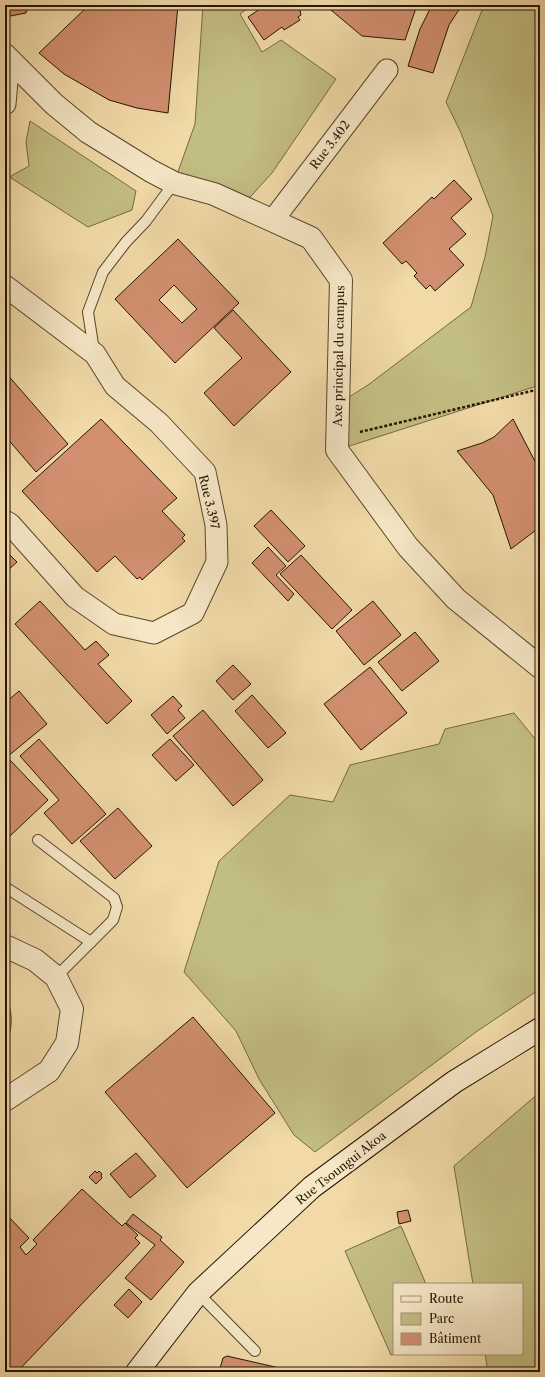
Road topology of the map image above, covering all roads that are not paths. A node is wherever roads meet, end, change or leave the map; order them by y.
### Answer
1 (7, 57) edge
2 (387, 70) dead end
3 (5, 104) edge
4 (174, 183) junction
5 (273, 220) junction
6 (5, 286) edge
7 (95, 354) junction
8 (5, 521) edge
9 (540, 667) edge
10 (38, 840) dead end
11 (5, 887) edge
12 (90, 942) junction
13 (5, 946) edge
14 (56, 977) junction
15 (540, 1029) edge
16 (5, 1100) edge
17 (198, 1293) junction
18 (255, 1351) dead end
19 (137, 1372) edge

1 - 3 street
1 - 4 street, Axe principal du campus
2 - 5 street, Rue 3.402
4 - 5 street, Axe principal du campus
4 - 7 lane
5 - 9 street, Axe principal du campus
6 - 7 street, Rue 3.397
7 - 8 street, Rue 3.397
10 - 12 lane
11 - 12 lane
12 - 14 lane
13 - 14 street
14 - 16 street
15 - 17 street, Rue Tsoungui Akoa
17 - 18 lane
17 - 19 street, Rue Tsoungui Akoa

